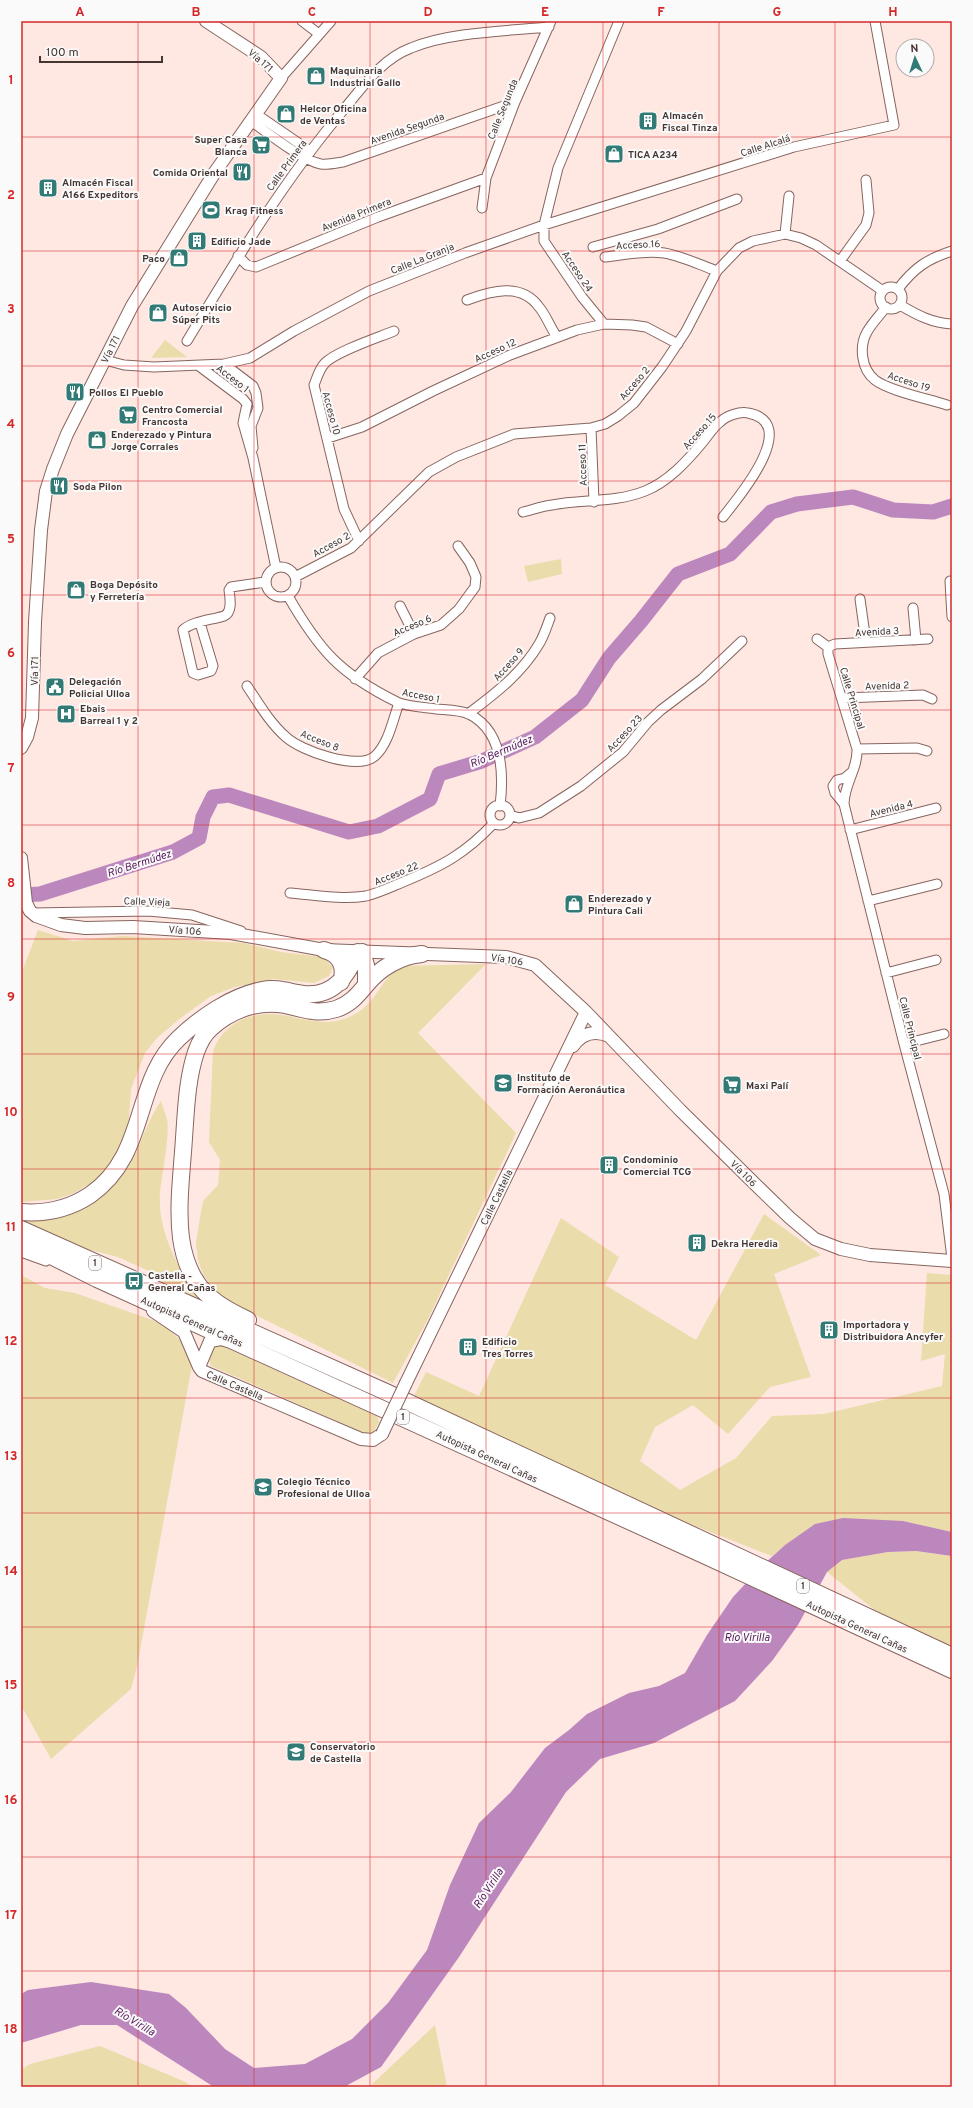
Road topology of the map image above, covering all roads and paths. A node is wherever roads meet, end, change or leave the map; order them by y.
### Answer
1 (206, 21) edge
2 (302, 21) edge
3 (331, 21) edge
4 (619, 21) edge
5 (875, 21) edge
6 (550, 24) edge
7 (319, 34) junction
8 (281, 78) junction
9 (516, 102) junction
10 (253, 118) junction
11 (307, 154) junction
12 (486, 178) junction
13 (866, 180) dead end
14 (789, 196) dead end
15 (736, 199) dead end
16 (482, 208) dead end
17 (544, 225) junction
18 (785, 234) junction
19 (615, 242) junction
20 (593, 246) dead end
21 (952, 251) edge
22 (238, 256) junction
23 (620, 256) junction
24 (605, 257) dead end
25 (840, 261) junction
26 (717, 272) junction
27 (898, 289) junction
28 (883, 291) junction
29 (467, 300) dead end
30 (900, 305) junction
31 (886, 307) junction
32 (604, 324) junction
33 (952, 324) edge
34 (394, 331) dead end
35 (557, 336) junction
36 (186, 341) dead end
37 (678, 344) junction
38 (105, 360) junction
39 (224, 364) junction
40 (199, 366) junction
41 (947, 405) dead end
42 (591, 428) junction
43 (328, 438) junction
44 (253, 458) junction
45 (594, 502) junction
46 (523, 512) dead end
47 (723, 517) dead end
48 (359, 541) junction
49 (458, 546) dead end
50 (276, 568) junction
51 (296, 578) junction
52 (265, 582) junction
53 (950, 582) dead end
54 (288, 596) junction
55 (860, 599) dead end
56 (400, 606) dead end
57 (914, 608) dead end
58 (952, 617) edge
59 (550, 618) dead end
60 (200, 623) junction
61 (414, 634) junction
62 (817, 639) dead end
63 (928, 639) dead end
64 (916, 640) junction
65 (742, 641) dead end
66 (866, 642) junction
67 (828, 647) junction
68 (355, 679) junction
69 (247, 686) dead end
70 (842, 698) junction
71 (932, 699) dead end
72 (399, 703) junction
73 (468, 714) junction
74 (21, 748) edge
75 (857, 749) junction
76 (927, 751) dead end
77 (500, 806) junction
78 (936, 808) dead end
79 (510, 815) junction
80 (494, 823) junction
81 (850, 830) junction
82 (21, 858) edge
83 (937, 884) dead end
84 (290, 893) dead end
85 (868, 901) junction
86 (32, 913) junction
87 (258, 937) junction
88 (324, 950) junction
89 (360, 952) junction
90 (422, 954) junction
91 (936, 960) dead end
92 (886, 973) junction
93 (341, 982) junction
94 (366, 985) junction
95 (586, 1012) junction
96 (944, 1034) dead end
97 (609, 1036) junction
98 (904, 1044) junction
99 (561, 1064) junction
100 (21, 1212) edge
101 (21, 1229) edge
102 (21, 1241) edge
103 (21, 1252) edge
104 (952, 1258) edge
105 (952, 1261) edge
106 (97, 1278) junction
107 (254, 1350) junction
108 (199, 1367) junction
109 (386, 1392) junction
110 (711, 1551) junction
111 (889, 1634) junction
112 (952, 1656) edge
113 (952, 1670) edge

1 - 8 main road, Vía 171
2 - 7 street
3 - 7 street
4 - 17 street
5 - 17 street, Calle Alcalá
6 - 9 street, Calle Segunda
6 - 11 street, Calle Primera
7 - 8 street
8 - 10 main road, Vía 171
9 - 11 street, Avenida Segunda
9 - 12 street, Calle Segunda
10 - 11 street, Avenida Segunda
10 - 38 main road, Vía 171
11 - 22 street, Calle Primera
12 - 16 street, Calle Segunda
12 - 22 street, Avenida Primera
13 - 25 street
14 - 18 street
15 - 19 street
17 - 32 street, Acceso 24
17 - 39 street, Calle La Granja
18 - 25 street, Acceso 2
18 - 26 street, Acceso 2
19 - 20 street
19 - 23 street
21 - 27 street
22 - 36 street, Calle Primera
23 - 24 street, Acceso 16
23 - 26 street, Acceso 16
25 - 28 street, Acceso 2
26 - 37 street, Acceso 2
27 - 28 street
27 - 30 street
28 - 31 street
29 - 35 street
30 - 31 street
30 - 33 street
31 - 41 street, Acceso 19
32 - 35 street, Acceso 12
32 - 37 street, Acceso 12
34 - 43 street, Acceso 10
35 - 43 street, Acceso 12
37 - 42 street, Acceso 2
38 - 40 street, Calle La Granja
38 - 74 main road, Vía 171
39 - 40 street, Calle La Granja
39 - 44 street, Acceso 1
40 - 44 street, Acceso 1
42 - 45 street, Acceso 11
42 - 48 street, Acceso 2
43 - 48 street, Acceso 10
44 - 50 street, Acceso 1
45 - 46 street
45 - 47 street, Acceso 15
48 - 51 street, Acceso 2
49 - 61 street, Acceso 6
50 - 51 street
50 - 52 street
51 - 54 street
52 - 54 street
52 - 60 street
53 - 58 street
54 - 68 street, Acceso 1
55 - 66 street
56 - 61 street
57 - 64 street
59 - 73 street, Acceso 9
60 - 60 street
61 - 68 street, Acceso 6
62 - 67 street
63 - 64 street, Avenida 3
64 - 66 street, Avenida 3
65 - 79 street, Acceso 23
66 - 67 street, Avenida 3
67 - 70 street, Calle Principal
68 - 72 street, Acceso 1
69 - 72 street, Acceso 8
70 - 71 street, Avenida 2
70 - 75 street, Calle Principal
72 - 73 street, Acceso 1
73 - 77 street, Acceso 1
75 - 76 street
75 - 81 street, Calle Principal
77 - 79 street
77 - 80 street
78 - 81 street, Avenida 4
79 - 80 street
80 - 84 street, Acceso 22
81 - 85 street, Calle Principal
82 - 86 main road
83 - 85 street
85 - 92 street, Calle Principal
86 - 87 main road, Vía 106
86 - 87 street, Calle Vieja
87 - 88 main road, Vía 106
88 - 89 main road, Vía 106
88 - 93 highway
89 - 90 main road, Vía 106
89 - 93 highway
89 - 94 highway
90 - 94 highway
90 - 95 main road, Vía 106
91 - 92 street
92 - 98 street, Calle Principal
93 - 100 highway
94 - 109 highway
95 - 97 main road, Vía 106
95 - 99 main road, Calle Castella
96 - 98 street
97 - 99 main road
97 - 105 main road, Vía 106
98 - 104 street, Calle Principal
99 - 108 main road, Calle Castella, bridge
101 - 109 highway, Autopista General Cañas / 1
102 - 106 highway, Autopista General Cañas / 1
103 - 106 street
106 - 107 highway, Autopista General Cañas / 1
106 - 108 main road, Calle Castella
107 - 108 main road, Calle Castella
107 - 110 highway, Autopista General Cañas / 1
109 - 110 highway, Autopista General Cañas / 1
110 - 111 highway, Autopista General Cañas / 1
111 - 112 highway, Autopista General Cañas / 1
111 - 113 highway, Autopista General Cañas / 1

